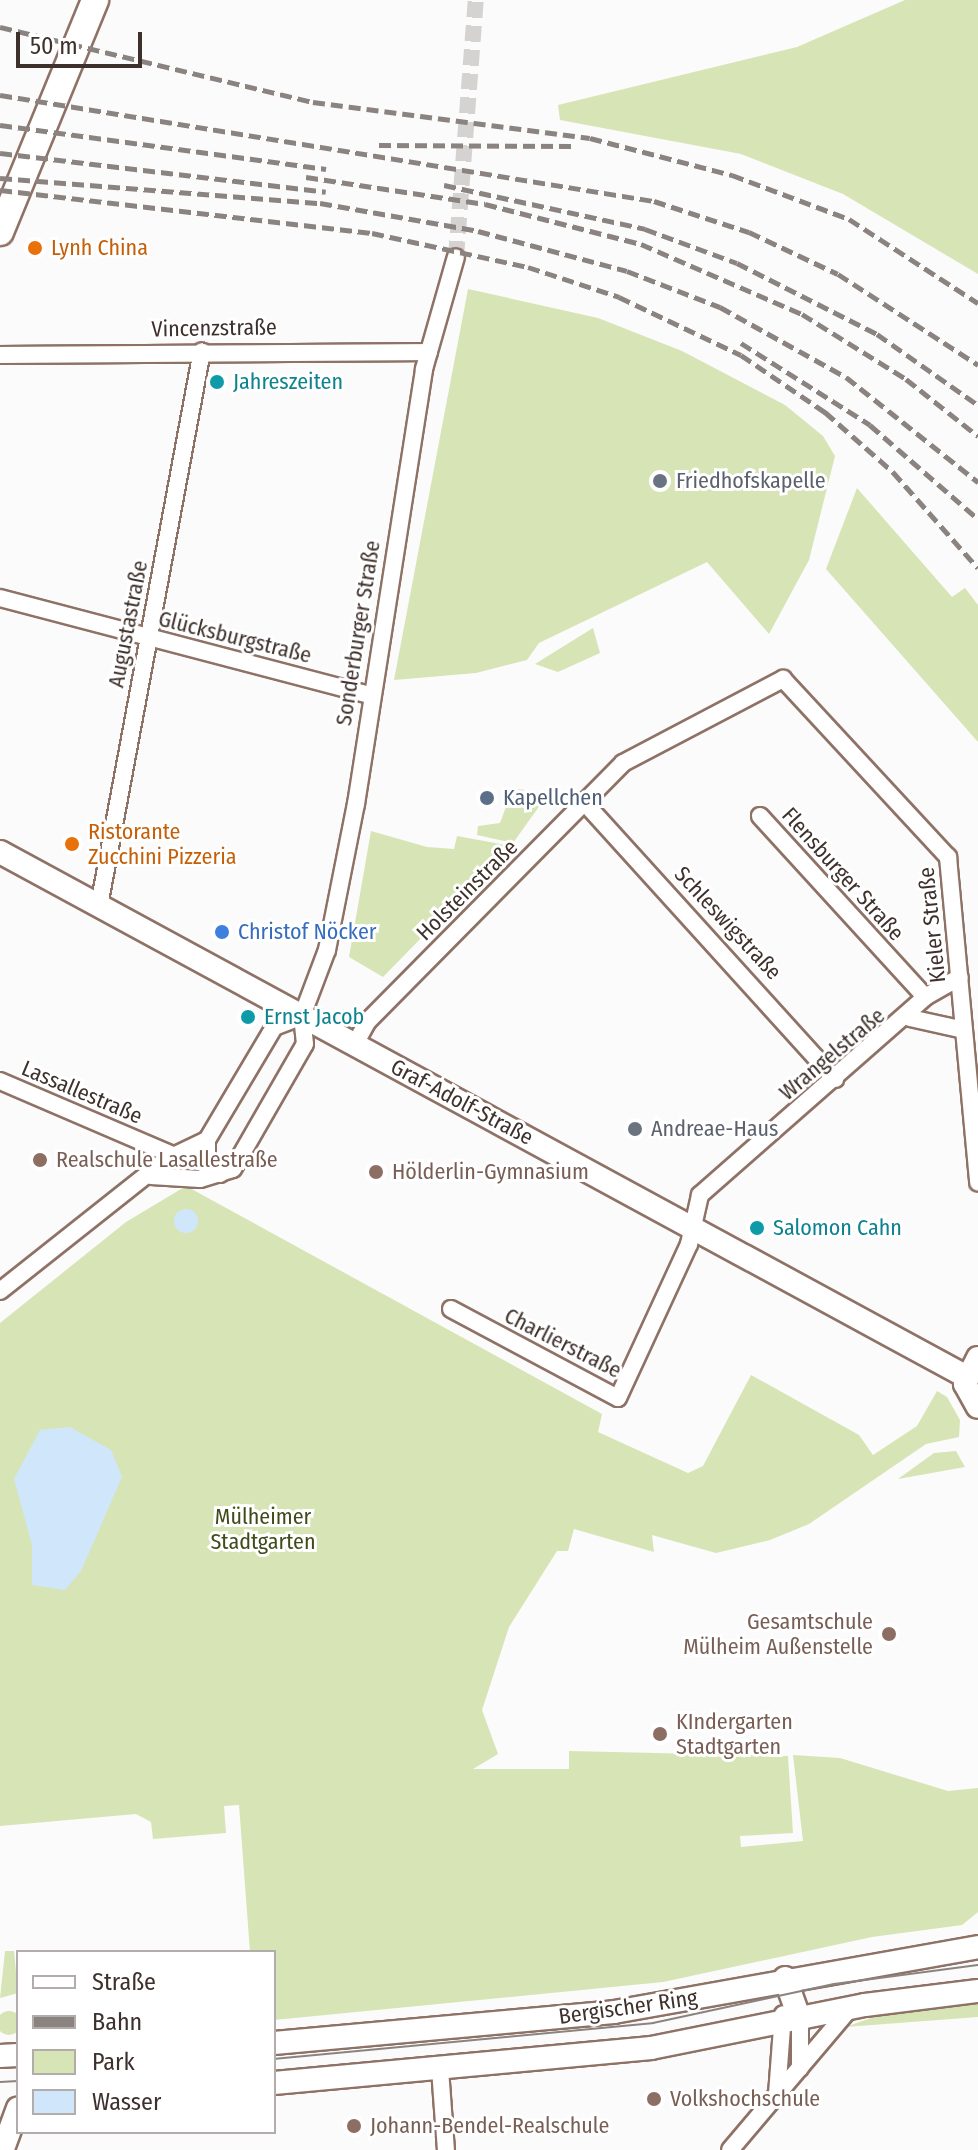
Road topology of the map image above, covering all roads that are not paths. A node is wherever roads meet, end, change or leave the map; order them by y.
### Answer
1 (95, 0) edge
2 (0, 232) edge
3 (456, 257) tunnel mouth
4 (202, 351) junction
5 (429, 352) junction
6 (0, 355) edge
7 (0, 598) edge
8 (148, 638) junction
9 (783, 679) joint
10 (367, 694) junction
11 (584, 802) junction
12 (760, 816) dead end
13 (0, 852) edge
14 (99, 906) junction
15 (960, 977) junction
16 (925, 997) junction
17 (302, 1016) junction
18 (910, 1018) junction
19 (964, 1030) junction
20 (355, 1044) junction
21 (835, 1079) junction
22 (0, 1081) edge
23 (974, 1082) edge
24 (207, 1140) junction
25 (147, 1144) junction
26 (173, 1155) junction
27 (220, 1174) junction
28 (151, 1176) junction
29 (978, 1183) edge
30 (692, 1228) junction
31 (0, 1291) edge
32 (451, 1309) dead end
33 (971, 1367) edge
34 (978, 1407) edge
35 (978, 1947) edge
36 (785, 1978) junction
37 (978, 1991) edge
38 (795, 2011) junction
39 (848, 2011) junction
40 (777, 2025) junction
41 (276, 2043) edge
42 (440, 2069) junction
43 (798, 2074) junction
44 (276, 2083) edge
45 (777, 2094) junction
46 (16, 2113) edge
47 (3, 2143) edge
48 (446, 2150) edge
49 (730, 2150) edge

1 - 2 main road
3 - 5 street, Sonderburger Straße
4 - 5 street, Vincenzstraße
4 - 6 street, Vincenzstraße
4 - 8 street, Augustastraße
5 - 10 street, Sonderburger Straße
7 - 8 street, Glücksburgstraße
8 - 10 street, Glücksburgstraße
8 - 14 street, Augustastraße
9 - 11 street, Holsteinstraße
9 - 15 street, Kieler Straße
10 - 17 street, Sonderburger Straße
11 - 20 street, Holsteinstraße
11 - 21 street, Schleswigstraße
12 - 16 street, Flensburger Straße
13 - 14 main road, Graf-Adolf-Straße
14 - 17 main road, Graf-Adolf-Straße
15 - 16 street, Wrangelstraße
15 - 19 street, Kieler Straße
16 - 18 street, Wrangelstraße
17 - 20 main road, Graf-Adolf-Straße
17 - 24 street
17 - 27 street, Sonderburger Straße
18 - 19 street, Wrangelstraße
18 - 21 street, Wrangelstraße
19 - 23 street, Kieler Straße
20 - 30 main road, Graf-Adolf-Straße
21 - 30 street, Wrangelstraße
22 - 25 street, Lassallestraße
23 - 29 street, Kieler Straße
24 - 26 street
24 - 27 street
25 - 26 street, Lassallestraße
25 - 28 street, Lassallestraße
26 - 28 street
27 - 28 street
28 - 31 street
30 - 32 street, Charlierstraße
30 - 33 main road, Graf-Adolf-Straße
33 - 34 main road
35 - 36 main road, Bergischer Ring
36 - 38 main road
36 - 41 main road, Bergischer Ring
37 - 39 main road, Bergischer Ring
38 - 39 main road, Bergischer Ring
38 - 40 main road, Bergischer Ring
38 - 43 street
39 - 43 street
40 - 42 main road, Bergischer Ring
40 - 45 street
42 - 44 main road, Bergischer Ring
42 - 48 street
43 - 45 street
45 - 49 street
46 - 47 main road

